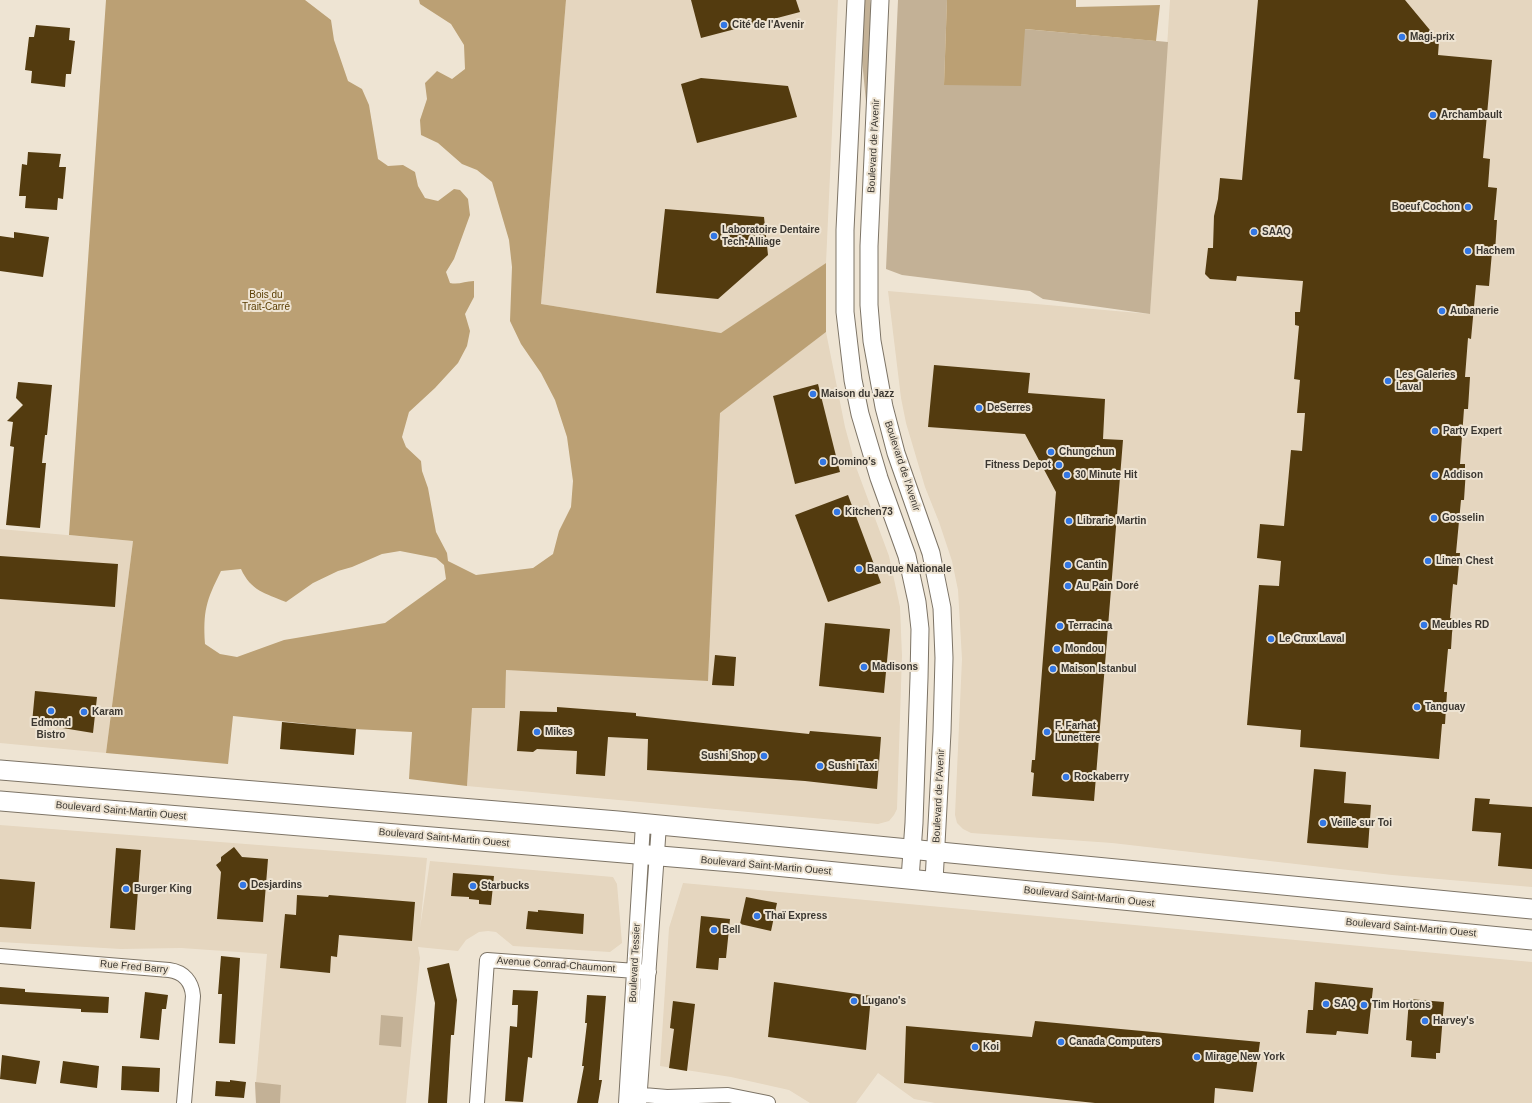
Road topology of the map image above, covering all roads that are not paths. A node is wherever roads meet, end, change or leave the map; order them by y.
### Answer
1 (856, 0) edge
2 (880, 0) edge
3 (0, 770) edge
4 (0, 801) edge
5 (651, 824) junction
6 (912, 849) junction
7 (936, 852) junction
8 (649, 855) junction
9 (910, 879) junction
10 (934, 881) junction
11 (1532, 909) edge
12 (1532, 940) edge
13 (0, 956) edge
14 (635, 971) junction
15 (649, 972) junction
16 (633, 1099) edge
17 (184, 1103) edge
18 (477, 1103) edge
19 (768, 1103) edge

1 - 6 street
2 - 7 street, Boulevard de l'Avenir
3 - 5 main road
4 - 8 main road, Boulevard Saint-Martin Ouest
5 - 6 main road
5 - 8 street, Boulevard Tessier
6 - 7 main road
6 - 9 street
7 - 10 street, Boulevard de l'Avenir
7 - 11 main road
8 - 9 main road, Boulevard Saint-Martin Ouest
8 - 14 street, Boulevard Tessier
8 - 15 street, Boulevard Tessier
9 - 10 main road, Boulevard Saint-Martin Ouest
10 - 12 main road, Boulevard Saint-Martin Ouest
13 - 17 street, Rue Fred Barry
14 - 15 street, Avenue Conrad-Chaumont
14 - 16 street, Boulevard Tessier
14 - 18 street, Avenue Conrad-Chaumont
15 - 16 street, Boulevard Tessier
16 - 19 street

